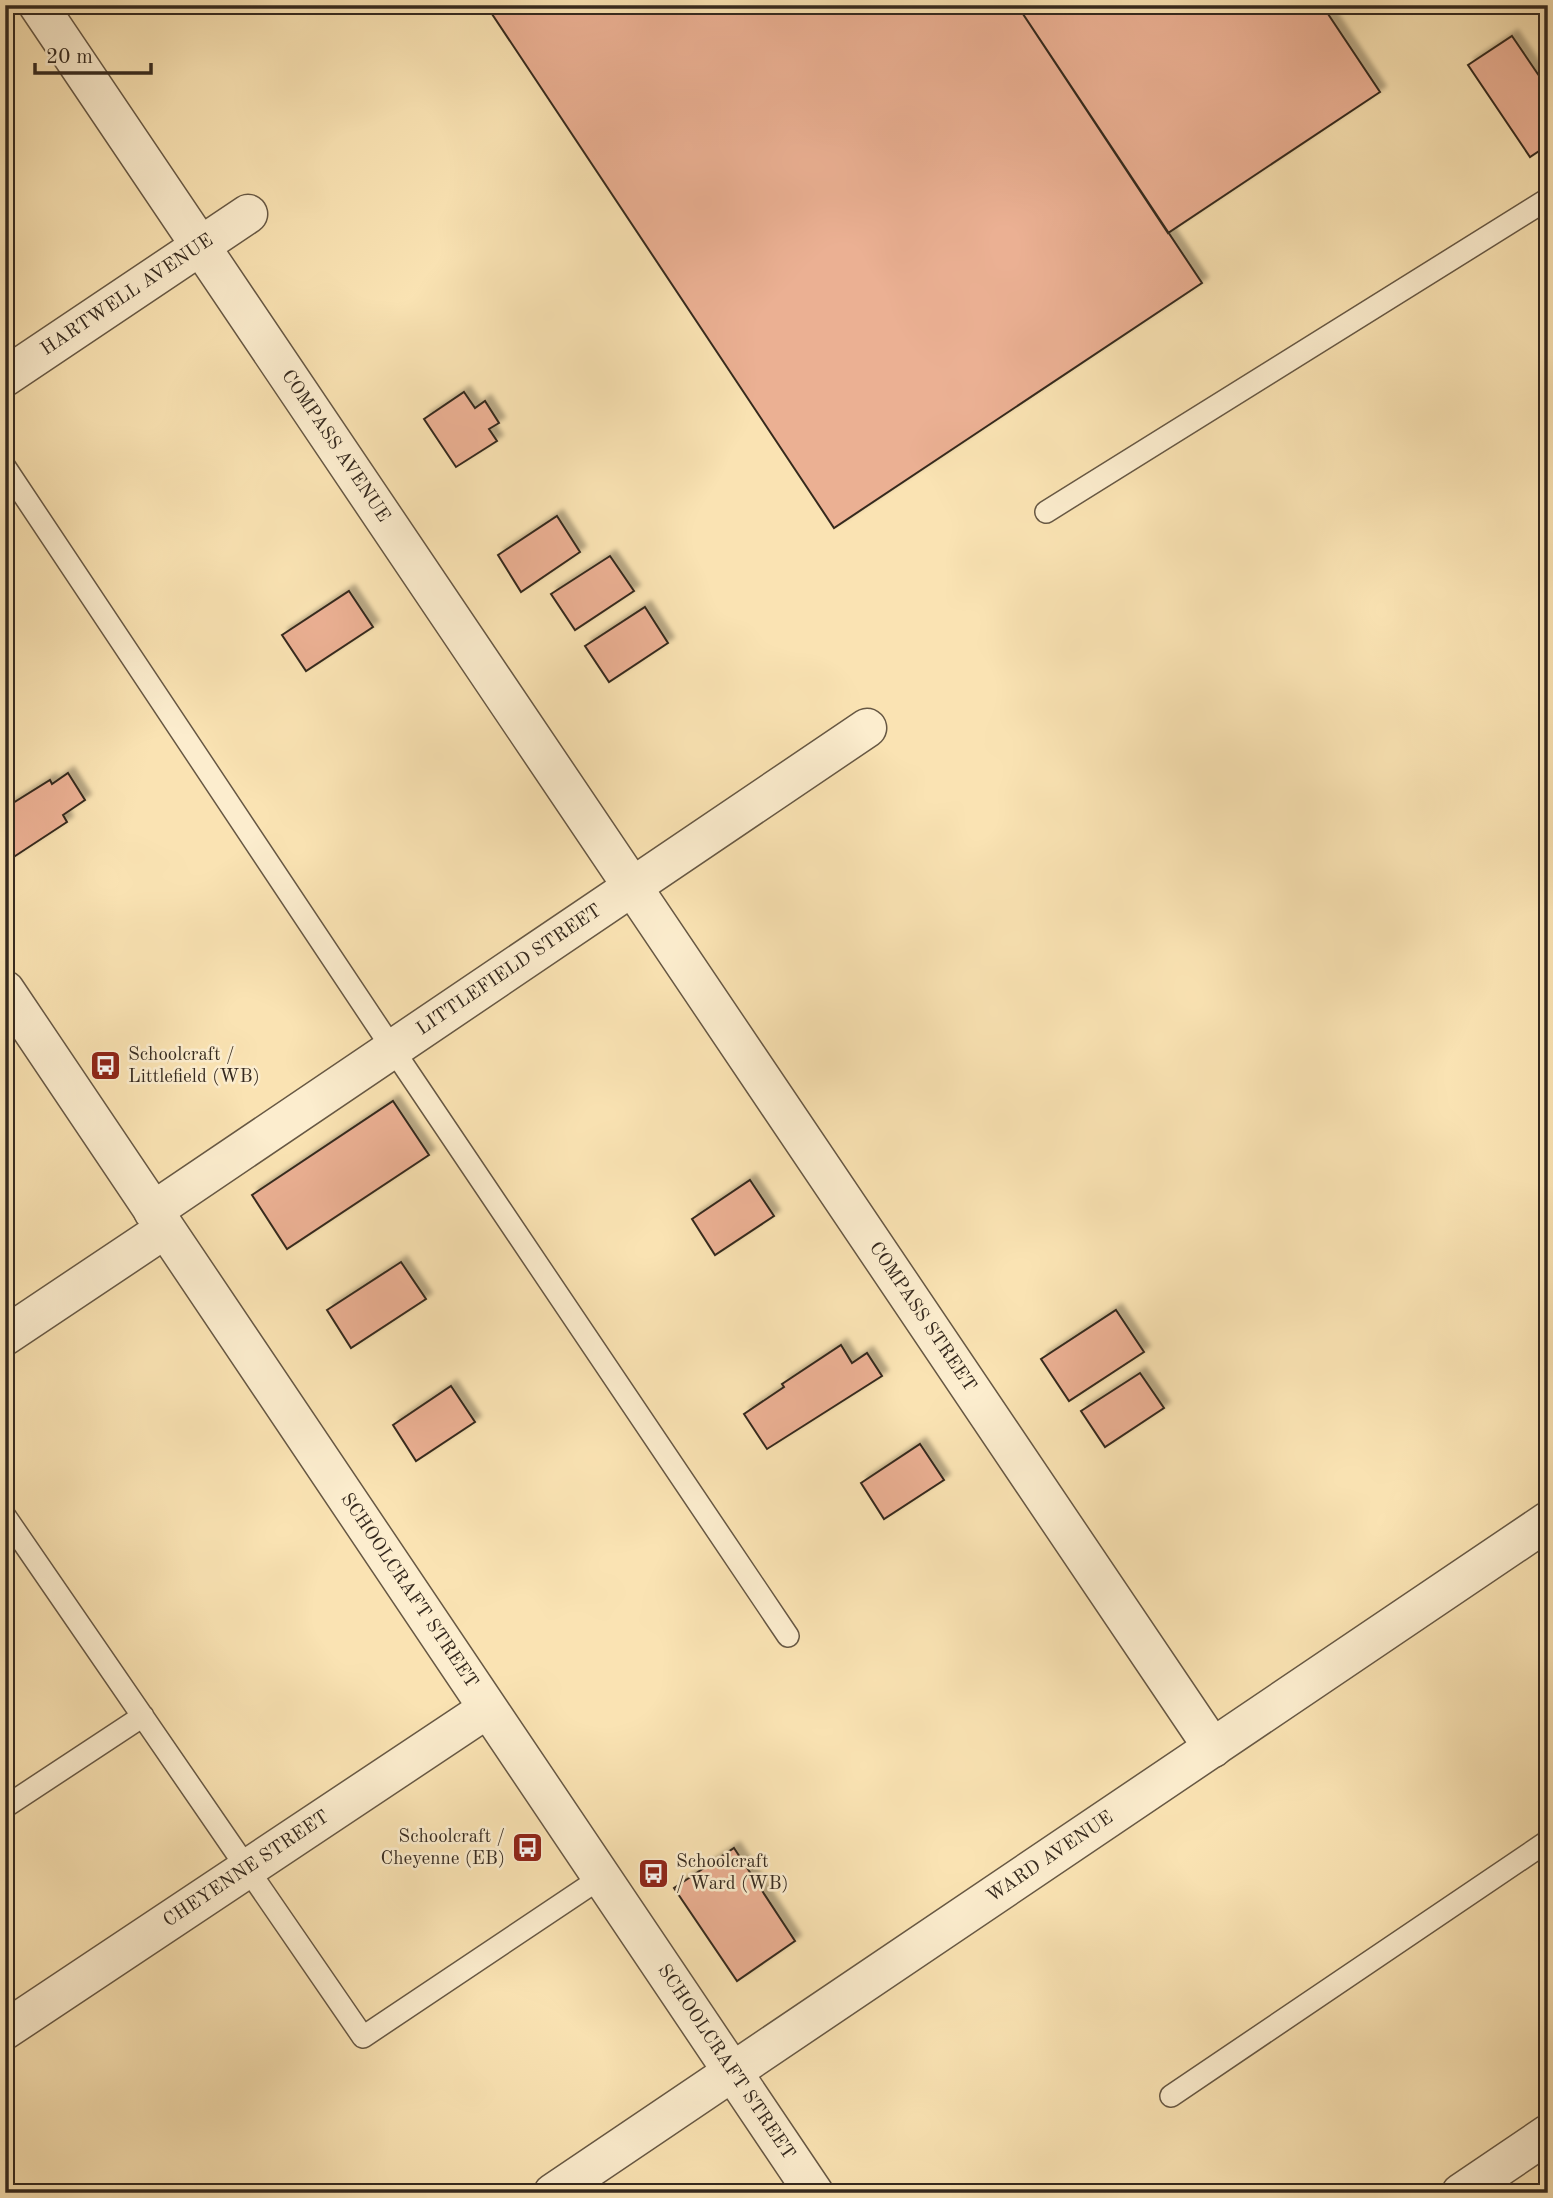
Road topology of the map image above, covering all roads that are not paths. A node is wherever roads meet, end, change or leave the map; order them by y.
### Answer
1 (38, 5) edge
2 (1548, 199) edge
3 (248, 214) dead end
4 (201, 246) junction
5 (5, 377) edge
6 (5, 467) edge
7 (1046, 512) dead end
8 (867, 728) dead end
9 (632, 886) junction
10 (5, 990) edge
11 (392, 1048) junction
12 (159, 1220) junction
13 (5, 1336) edge
14 (5, 1516) edge
15 (1548, 1521) edge
16 (788, 1636) dead end
17 (487, 1709) junction
18 (143, 1716) junction
19 (1213, 1748) junction
20 (5, 1807) edge
21 (1548, 1841) edge
22 (248, 1868) junction
23 (601, 1877) junction
24 (5, 2030) edge
25 (733, 2072) junction
26 (1171, 2096) dead end
27 (1548, 2134) edge
28 (553, 2193) edge
29 (814, 2193) edge
30 (1461, 2193) edge

1 - 4 street, COMPASS AVENUE
2 - 7 lane
3 - 4 street, HARTWELL AVENUE
4 - 5 street, HARTWELL AVENUE
4 - 9 street, COMPASS AVENUE
6 - 11 lane
8 - 9 street, LITTLEFIELD STREET
9 - 11 street, LITTLEFIELD STREET
9 - 19 street, COMPASS STREET
10 - 12 street, SCHOOLCRAFT STREET
11 - 12 street, LITTLEFIELD STREET
11 - 16 lane
12 - 13 street, LITTLEFIELD STREET
12 - 17 street, SCHOOLCRAFT STREET
14 - 18 lane
15 - 19 street, WARD AVENUE
17 - 22 street, CHEYENNE STREET
17 - 23 street, SCHOOLCRAFT STREET
18 - 20 lane
18 - 22 lane
19 - 25 street, WARD AVENUE
21 - 26 lane
22 - 23 lane
22 - 24 street, CHEYENNE STREET
23 - 25 street, SCHOOLCRAFT STREET
25 - 28 street, WARD AVENUE
25 - 29 street, SCHOOLCRAFT STREET
27 - 30 street

